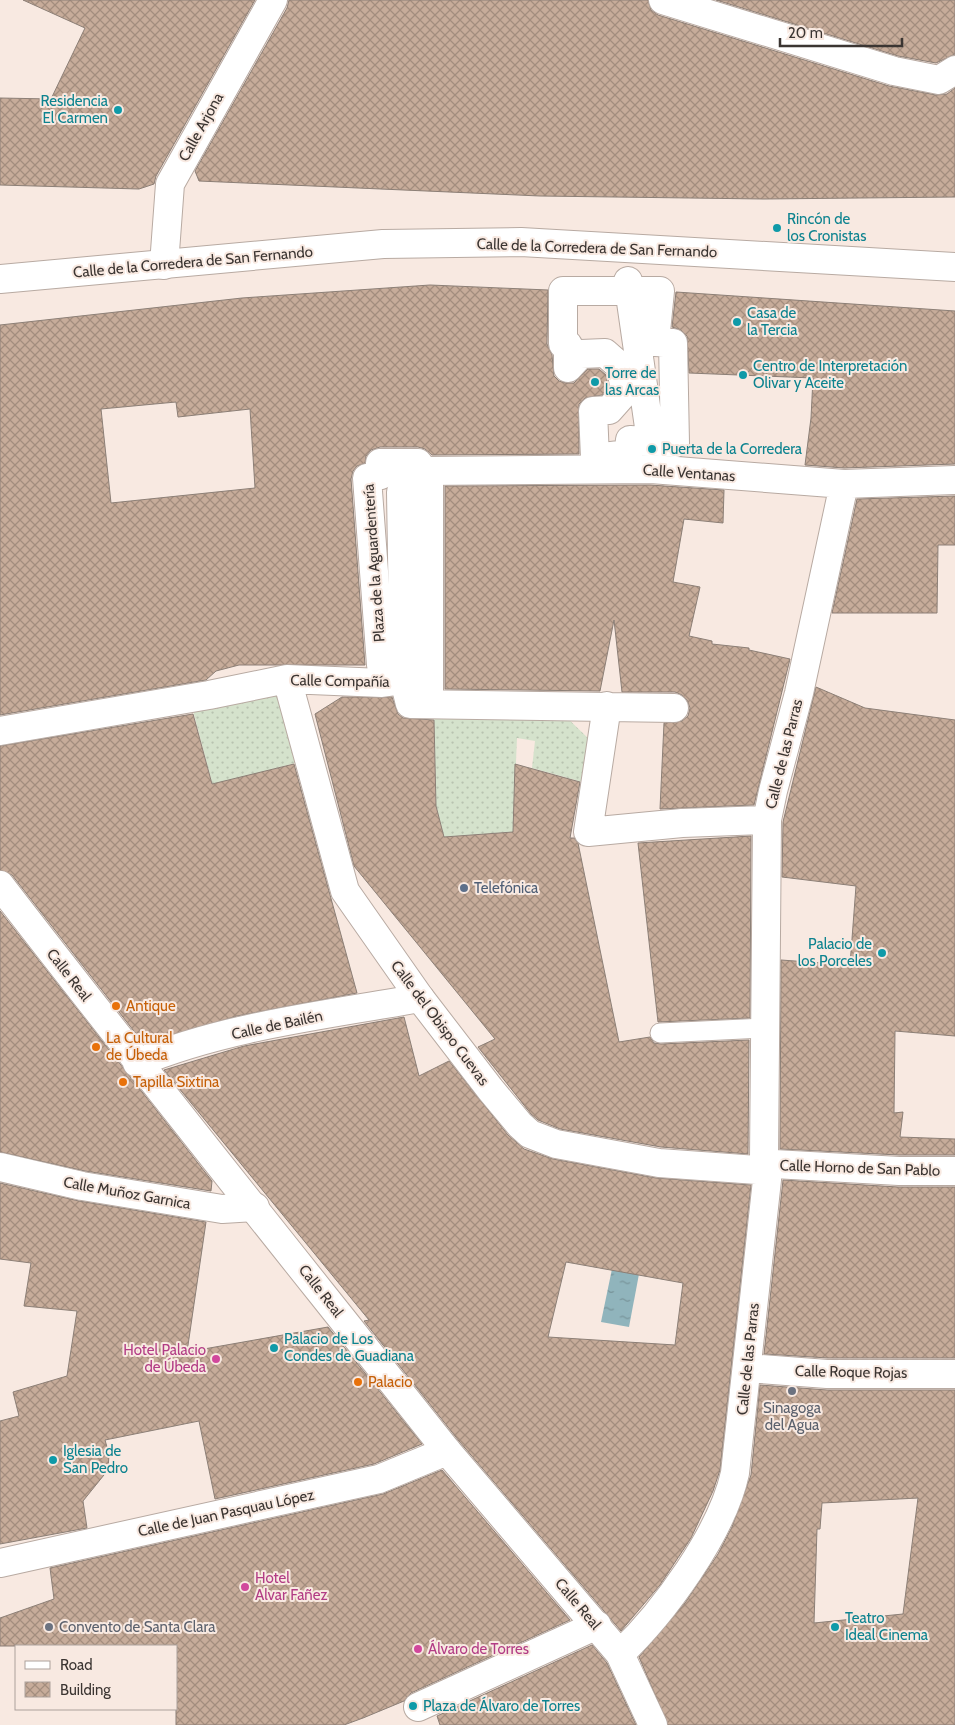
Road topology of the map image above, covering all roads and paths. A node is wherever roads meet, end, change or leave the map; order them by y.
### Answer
1 (273, 0) edge
2 (663, 0) edge
3 (955, 70) edge
4 (164, 265) junction
5 (955, 267) edge
6 (0, 279) edge
7 (628, 286) junction
8 (651, 456) junction
9 (424, 471) junction
10 (955, 480) edge
11 (844, 484) junction
12 (287, 679) junction
13 (404, 680) junction
14 (607, 706) junction
15 (674, 708) dead end
16 (0, 731) edge
17 (767, 820) junction
18 (0, 885) edge
19 (420, 998) junction
20 (766, 1028) junction
21 (660, 1033) dead end
22 (137, 1063) junction
23 (0, 1167) edge
24 (766, 1168) junction
25 (955, 1171) edge
26 (255, 1207) junction
27 (746, 1368) junction
28 (955, 1374) edge
29 (447, 1451) junction
30 (0, 1563) edge
31 (596, 1625) junction
32 (620, 1654) junction
33 (418, 1707) dead end
34 (653, 1725) edge

1 - 4 street, Calle Arjona
2 - 3 street
4 - 5 street, Calle de la Corredera de San Fernando
4 - 6 street, Calle de la Corredera de San Fernando
7 - 8 street
7 - 8 street
7 - 8 street
8 - 9 street, Calle Ventanas
8 - 11 street, Calle Ventanas
9 - 13 street, Plaza de la Aguardentería
9 - 13 street, Plaza de la Aguardentería
10 - 11 street, Calle Ventanas
11 - 17 street, Calle de las Parras
12 - 13 street, Calle Compañía
12 - 16 street, Calle Compañía
12 - 19 street, Calle del Obispo Cuevas
13 - 14 street, Calle Compañía
14 - 15 street, Calle Compañía
14 - 17 street
17 - 20 street, Calle de las Parras
18 - 22 street, Calle Real
19 - 22 street, Calle de Bailén
19 - 24 street, Calle del Obispo Cuevas
20 - 21 lane
20 - 24 street, Calle de las Parras
22 - 26 street, Calle Real
23 - 26 street, Calle Muñoz Garnica
24 - 25 street, Calle Horno de San Pablo
24 - 27 street, Calle de las Parras
26 - 29 street, Calle Real
27 - 28 street, Calle Roque Rojas
27 - 32 street, Calle de las Parras
29 - 30 street, Calle de Juan Pasquau López
29 - 31 street, Calle Real
31 - 32 street, Calle Real
31 - 33 street
32 - 34 street, Calle Real

